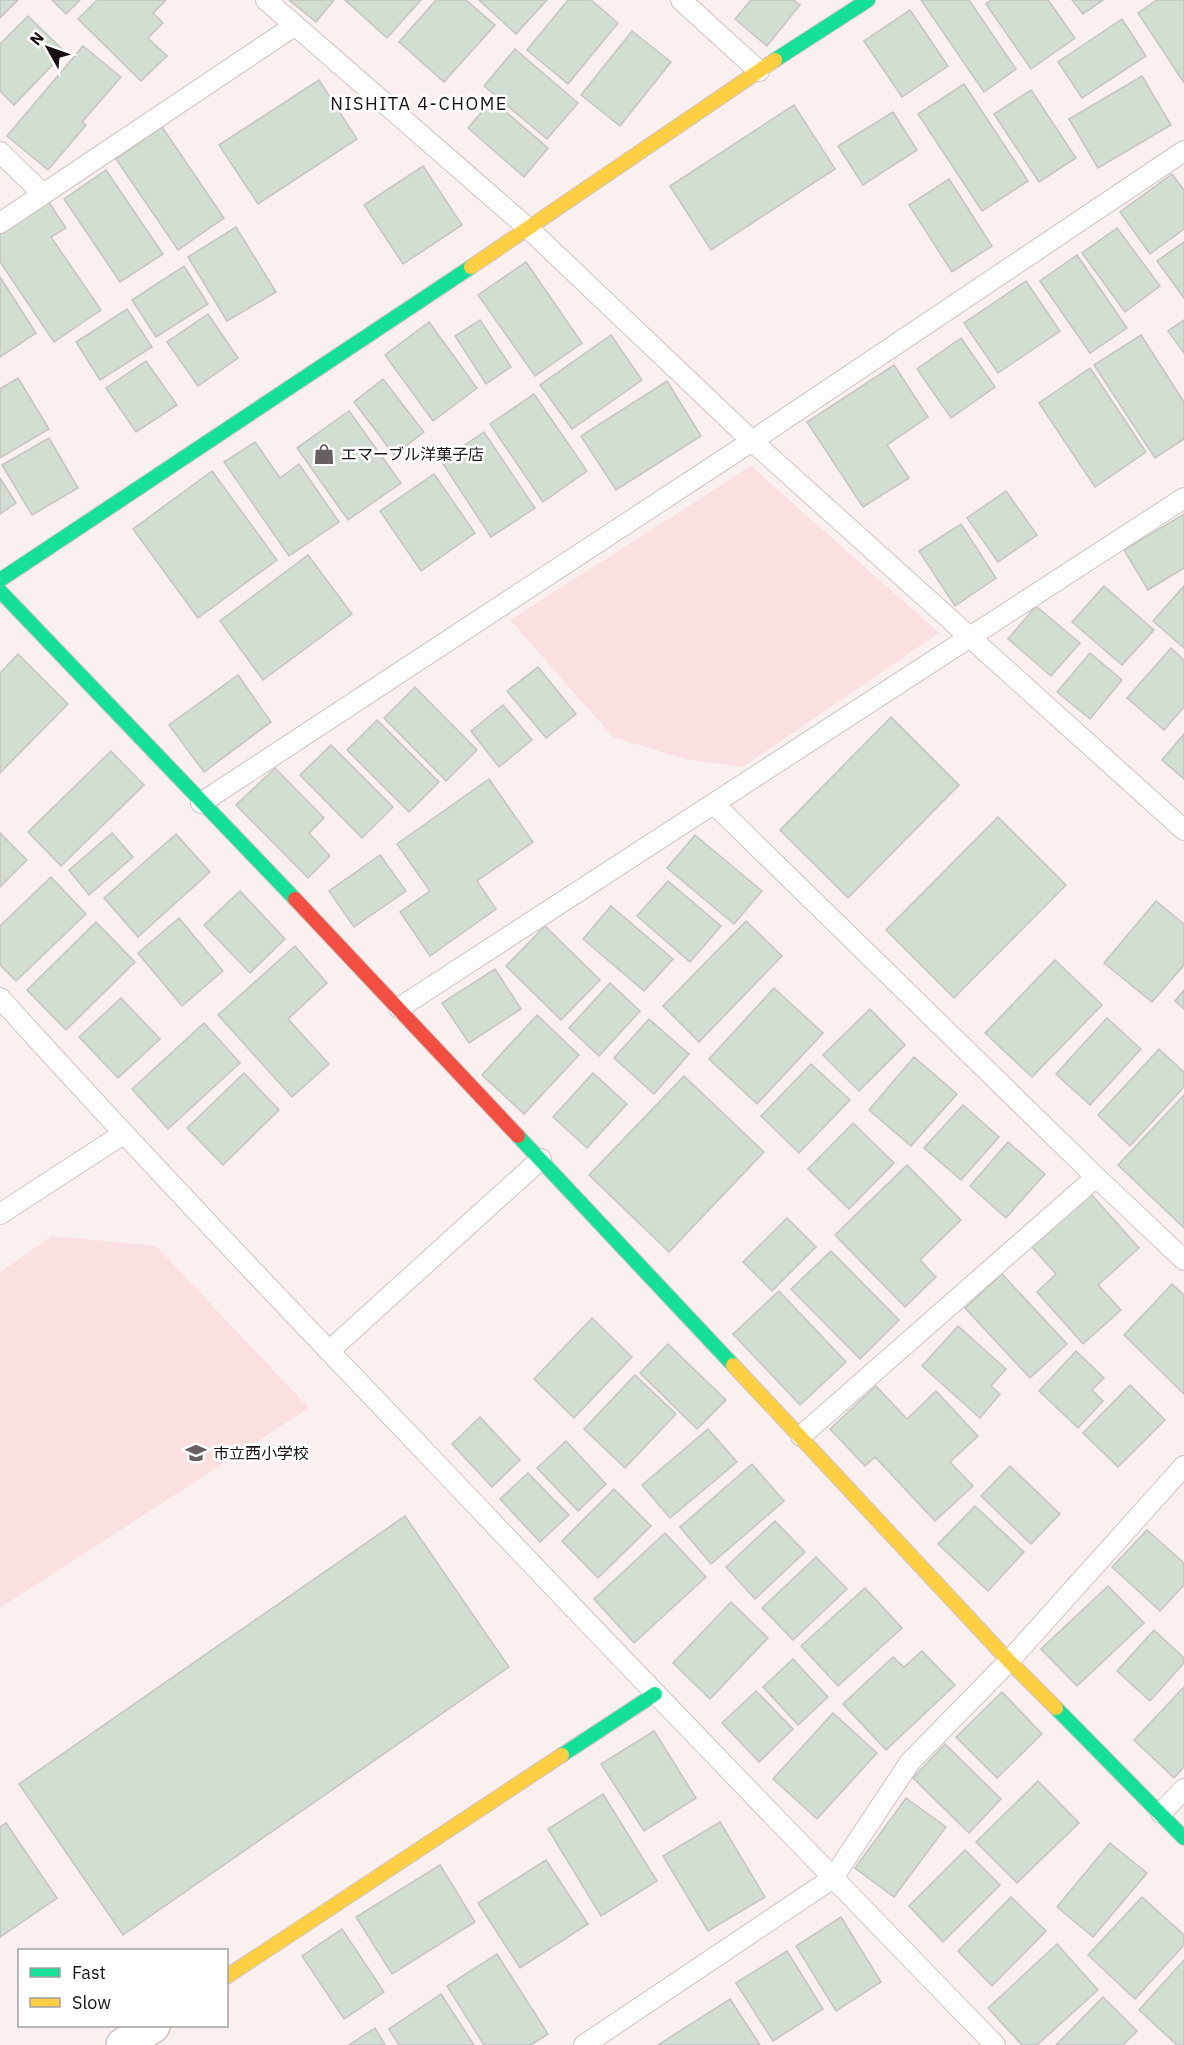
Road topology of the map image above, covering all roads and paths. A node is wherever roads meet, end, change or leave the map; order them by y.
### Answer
1 (266, 0) edge
2 (681, 0) edge
3 (868, 0) edge
4 (294, 26) junction
5 (759, 71) junction
6 (0, 152) edge
7 (1179, 161) edge
8 (44, 194) junction
9 (0, 224) edge
10 (530, 229) junction
11 (752, 441) junction
12 (1184, 498) edge
13 (0, 580) edge
14 (0, 591) edge
15 (970, 637) junction
16 (201, 803) junction
17 (714, 804) junction
18 (1184, 830) edge
19 (0, 998) edge
20 (399, 1008) junction
21 (123, 1134) junction
22 (541, 1159) junction
23 (1096, 1177) junction
24 (0, 1214) edge
25 (1184, 1260) edge
26 (329, 1351) junction
27 (801, 1436) junction
28 (1184, 1466) edge
29 (1010, 1661) junction
30 (655, 1694) junction
31 (1184, 1789) edge
32 (1161, 1813) junction
33 (1184, 1838) edge
34 (833, 1878) junction
35 (228, 1976) edge
36 (150, 2027) edge
37 (123, 2045) edge
38 (584, 2045) edge
39 (995, 2045) edge

1 - 4 lane
2 - 5 lane
3 - 5 street
4 - 8 lane
4 - 10 lane
5 - 10 street
6 - 8 lane
7 - 11 lane
8 - 9 lane
10 - 11 lane
10 - 13 street
11 - 15 lane
11 - 16 lane
12 - 15 lane
14 - 16 street
15 - 17 lane
15 - 18 lane
16 - 20 street
17 - 20 lane
17 - 23 lane
19 - 21 lane
20 - 22 street
21 - 24 lane
21 - 26 lane
22 - 26 lane
22 - 27 street
23 - 25 lane
23 - 27 lane
26 - 30 lane
27 - 29 street
28 - 29 lane
29 - 32 street
29 - 34 lane
30 - 34 lane
30 - 35 street
31 - 32 lane
32 - 33 street
34 - 38 lane
34 - 39 lane
36 - 37 street

